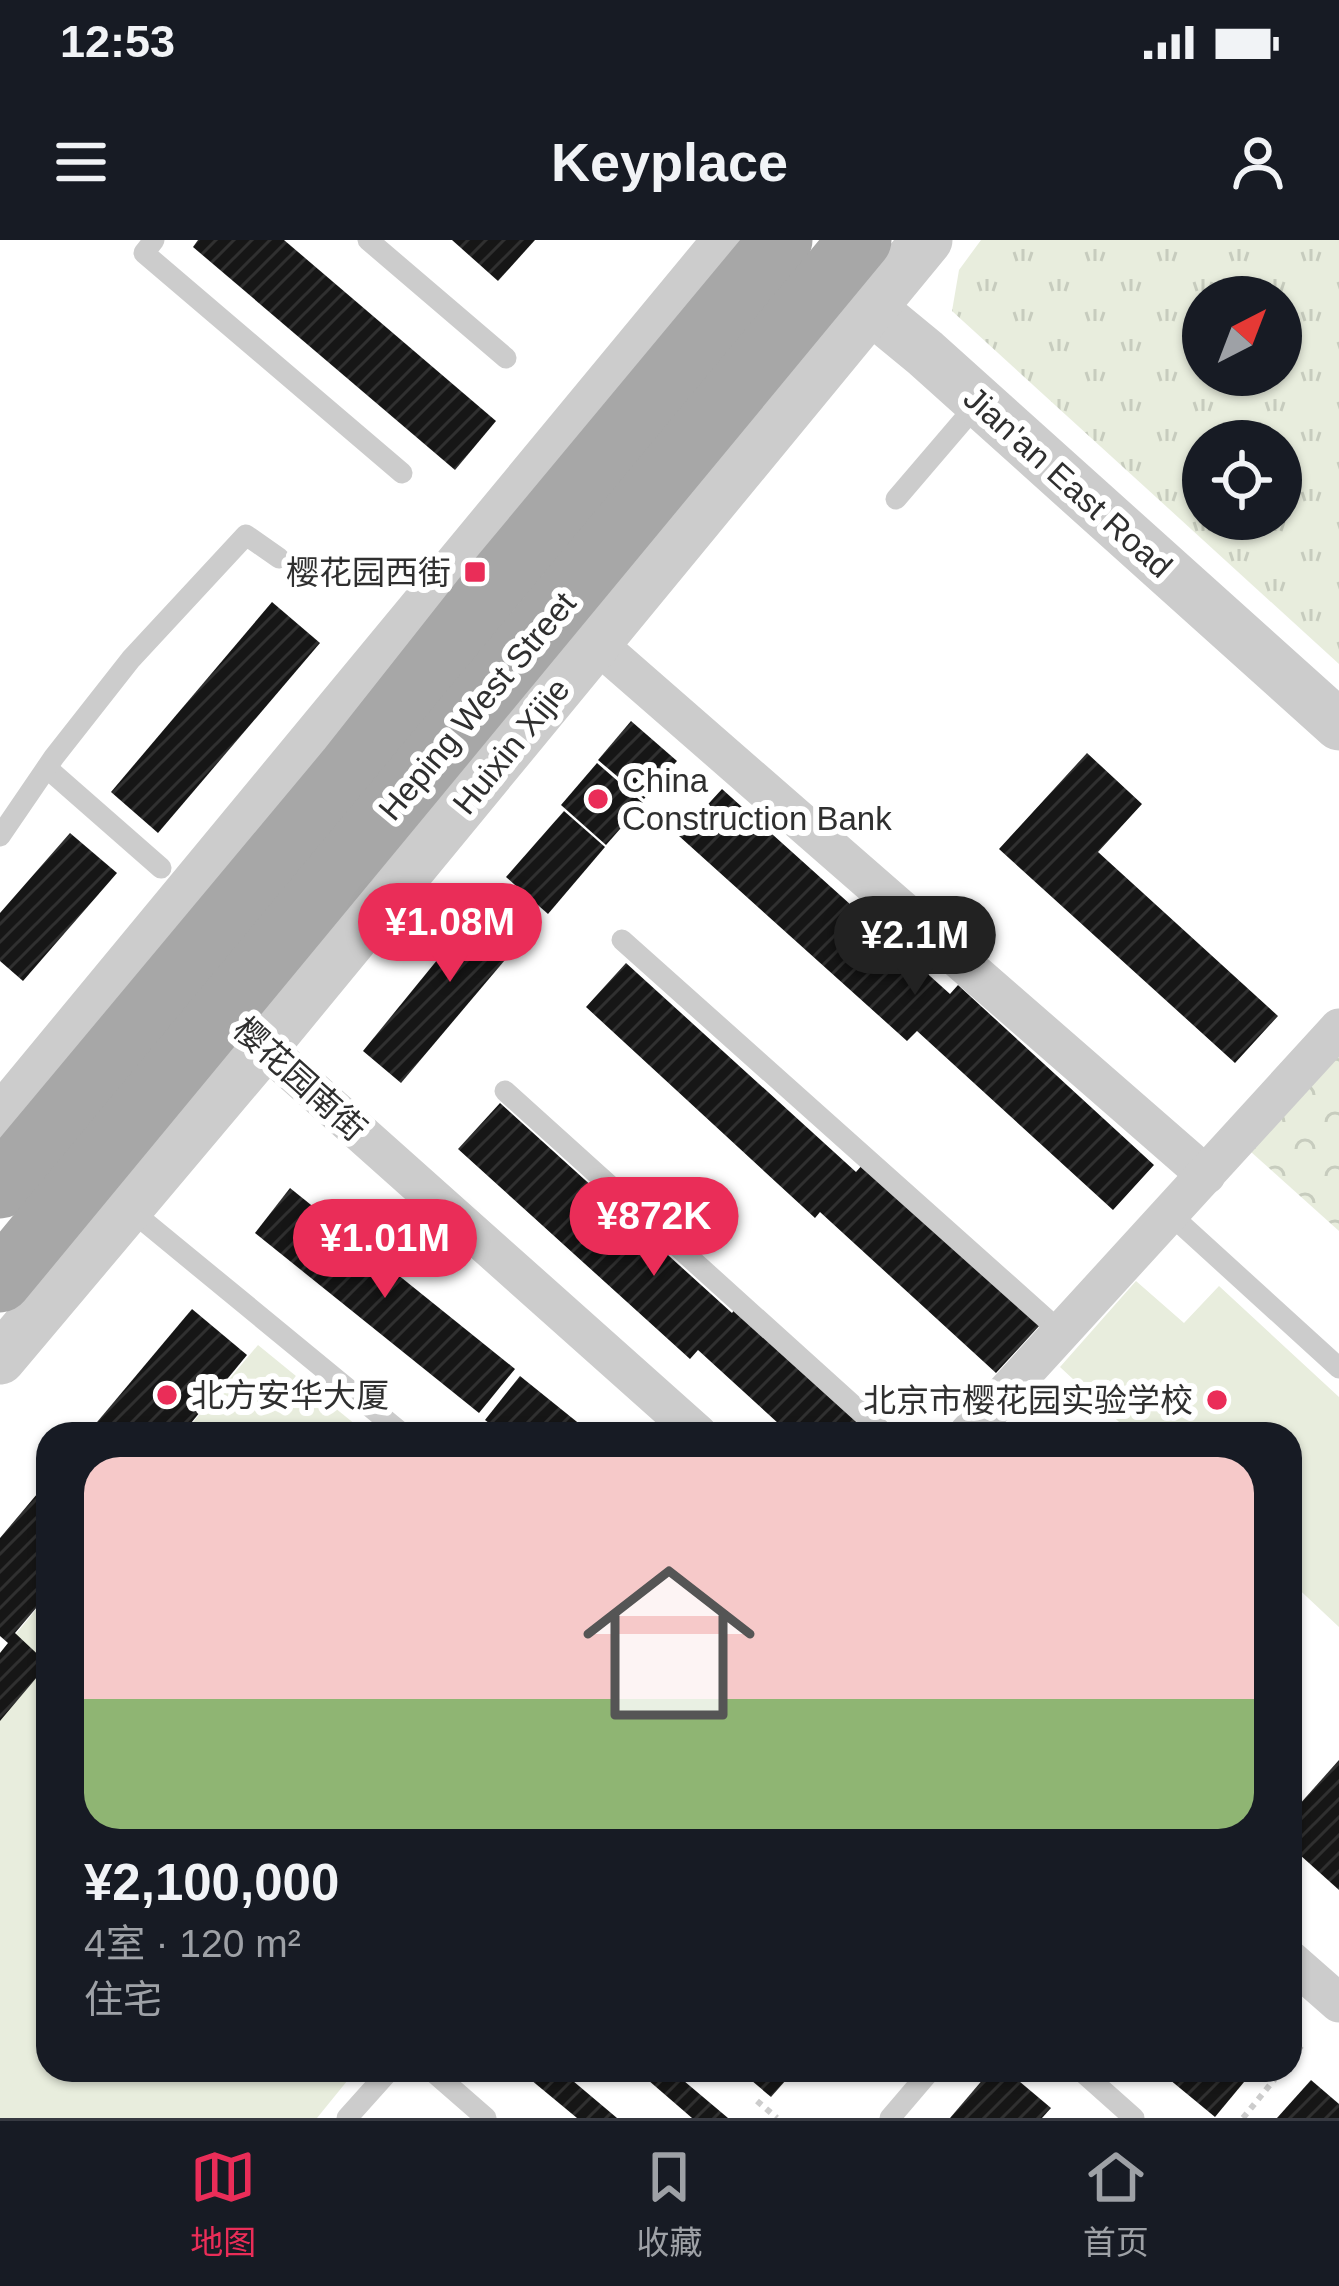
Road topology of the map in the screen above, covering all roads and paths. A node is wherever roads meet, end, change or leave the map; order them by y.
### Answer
1 (154, 240) edge
2 (368, 240) edge
3 (729, 240) edge
4 (781, 240) edge
5 (927, 240) edge
6 (839, 266) edge
7 (506, 358) dead end
8 (979, 402) junction
9 (402, 473) dead end
10 (896, 499) dead end
11 (279, 558) dead end
12 (568, 637) junction
13 (1339, 725) edge
14 (46, 768) junction
15 (0, 836) edge
16 (160, 868) dead end
17 (622, 940) dead end
18 (1339, 1028) edge
19 (244, 1029) junction
20 (506, 1090) dead end
21 (0, 1122) edge
22 (1206, 1175) junction
23 (0, 1187) edge
24 (128, 1208) junction
25 (1171, 1215) junction
26 (0, 1281) edge
27 (1062, 1333) junction
28 (0, 1359) edge
29 (1339, 1368) edge
30 (388, 1422) edge
31 (685, 1422) edge
32 (871, 1422) edge
33 (979, 1422) edge
34 (1302, 1971) edge
35 (1339, 2003) edge
36 (379, 2082) edge
37 (445, 2082) edge
38 (921, 2082) edge
39 (1094, 2082) edge
40 (1272, 2082) edge
41 (757, 2101) dead end
42 (347, 2118) edge
43 (487, 2118) edge
44 (777, 2118) edge
45 (890, 2118) edge
46 (1134, 2118) edge
47 (1243, 2118) edge

1 - 9 lane
2 - 7 lane
3 - 21 street
4 - 23 main road, Heping West Street
5 - 6 street
6 - 8 street, Jian'an East Road
6 - 12 main road, Heping West Street
6 - 12 street
8 - 10 lane
8 - 13 street, Jian'an East Road
11 - 14 lane
12 - 19 main road, Heping West Street
12 - 22 street
14 - 15 lane
14 - 16 lane
17 - 27 lane
18 - 22 street
19 - 24 street
19 - 26 main road, Heping West Street
19 - 31 street, 樱花园南街
20 - 32 lane
22 - 25 street
24 - 28 street
24 - 30 lane
25 - 27 street
25 - 29 lane
27 - 33 street
34 - 35 street
36 - 42 lane
37 - 43 lane
38 - 45 lane
39 - 46 lane
40 - 47 path
41 - 44 path

